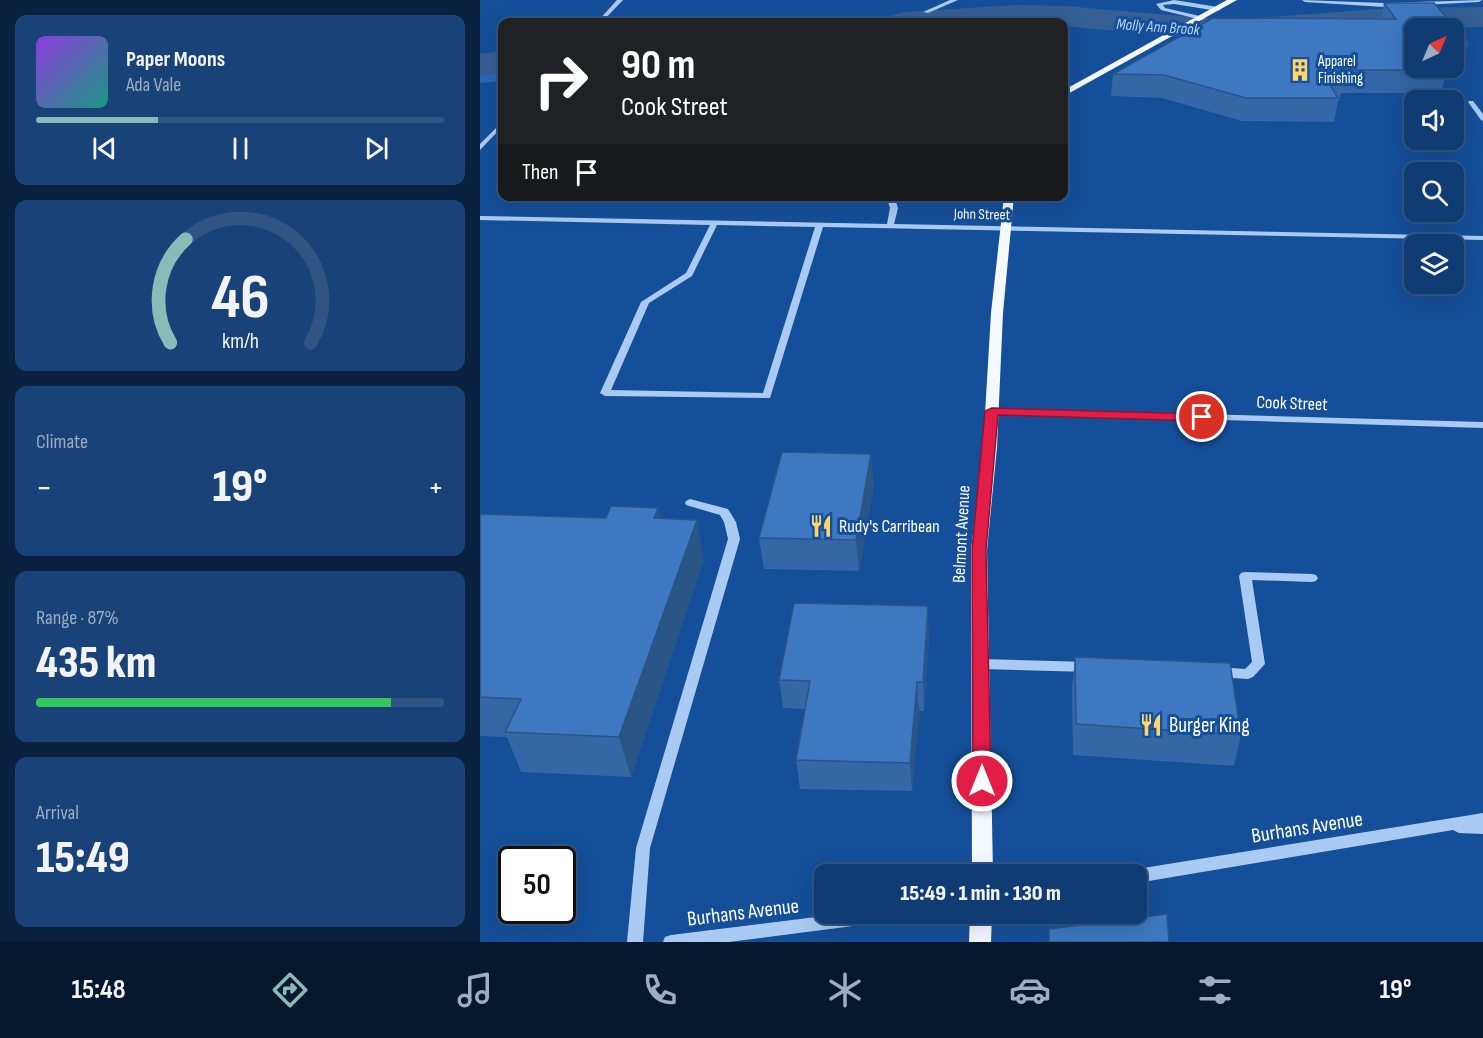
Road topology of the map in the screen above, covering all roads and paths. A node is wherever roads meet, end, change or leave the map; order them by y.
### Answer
1 (620, 0) edge
2 (955, 0) edge
3 (1233, 0) edge
4 (1305, 0) edge
5 (1479, 0) edge
6 (1216, 10) junction
7 (926, 12) dead end
8 (603, 18) edge
9 (1202, 18) junction
10 (1068, 91) edge
11 (1471, 102) dead end
12 (1483, 118) edge
13 (498, 128) edge
14 (480, 148) edge
15 (892, 201) edge
16 (1009, 201) edge
17 (480, 218) edge
18 (715, 222) junction
19 (820, 224) junction
20 (890, 226) junction
21 (1008, 228) junction
22 (1483, 238) edge
23 (992, 411) junction
24 (1483, 425) edge
25 (690, 503) dead end
26 (1312, 579) dead end
27 (982, 664) junction
28 (1101, 668) edge
29 (1202, 672) edge
30 (1483, 819) edge
31 (1438, 826) junction
32 (1483, 828) edge
33 (982, 864) edge
34 (1147, 874) edge
35 (814, 924) edge
36 (981, 924) edge
37 (635, 942) edge
38 (671, 942) edge
39 (980, 942) edge

1 - 8 street
2 - 7 street
3 - 6 main road
4 - 5 street
6 - 9 main road
6 - 9 street
9 - 10 main road
11 - 12 street
13 - 14 street
15 - 20 street
16 - 21 main road, Belmont Avenue
17 - 18 street, John Street
18 - 19 street, John Street
18 - 19 street
19 - 20 street, John Street
20 - 21 street, John Street
21 - 22 street, John Street
21 - 23 main road, Belmont Avenue
23 - 24 street, Cook Street
23 - 27 main road, Belmont Avenue
25 - 37 street
26 - 29 street
27 - 28 street
27 - 33 main road, Belmont Avenue
30 - 31 street, Burhans Avenue
31 - 32 street
31 - 34 street, Burhans Avenue
35 - 38 street, Burhans Avenue
36 - 39 main road

